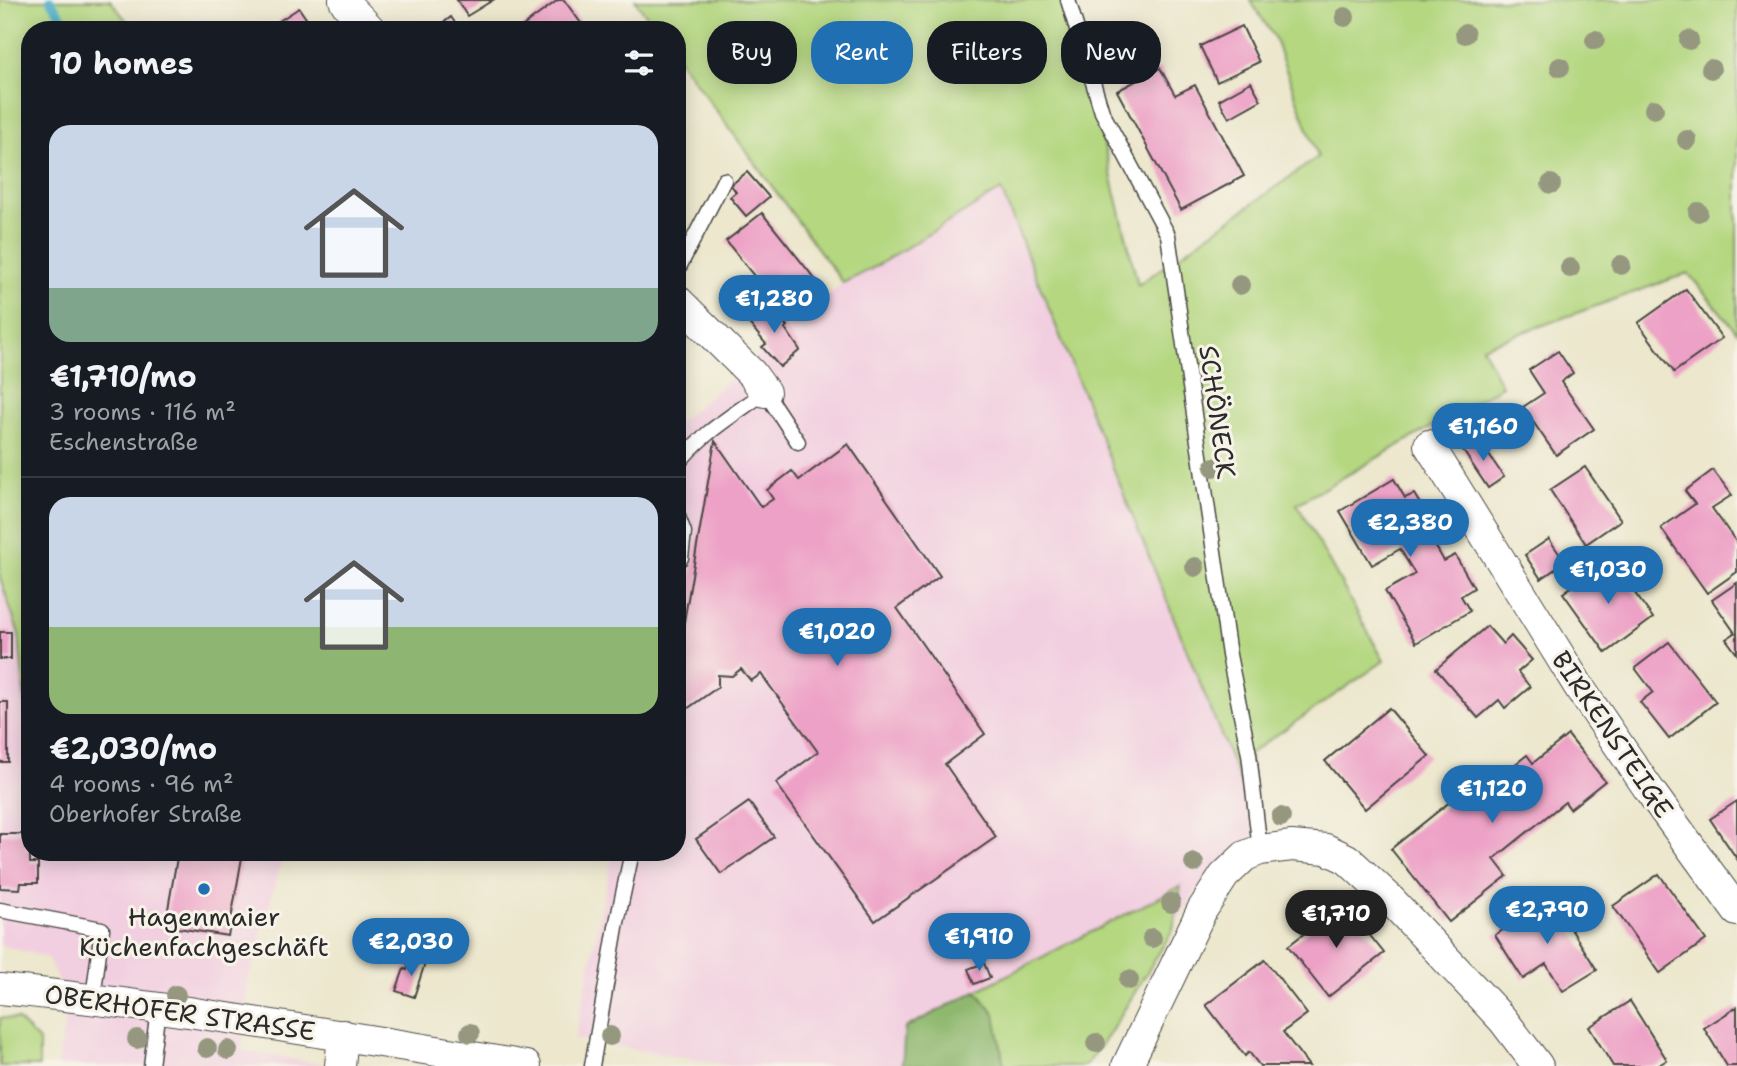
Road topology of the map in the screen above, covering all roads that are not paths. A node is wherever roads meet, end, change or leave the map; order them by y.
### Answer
1 (344, 0) edge
2 (1068, 0) edge
3 (362, 21) edge
4 (724, 180) dead end
5 (686, 254) edge
6 (686, 309) edge
7 (765, 392) junction
8 (798, 442) dead end
9 (1429, 445) dead end
10 (686, 454) edge
11 (1260, 850) junction
12 (630, 861) edge
13 (0, 910) edge
14 (1737, 911) edge
15 (0, 989) edge
16 (93, 998) junction
17 (158, 1008) junction
18 (343, 1035) junction
19 (1127, 1065) edge
20 (151, 1066) edge
21 (340, 1066) edge
22 (526, 1066) edge
23 (592, 1066) edge
24 (1538, 1066) edge

1 - 3 street
2 - 11 lane, SCHÖNECK
4 - 5 lane
6 - 7 street
7 - 8 lane
7 - 10 lane
9 - 14 street, BIRKENSTEIGE
11 - 19 street
11 - 24 street
12 - 23 lane
13 - 16 lane
15 - 16 street, OBERHOFER STRASSE
16 - 17 street, OBERHOFER STRASSE
17 - 18 street, OBERHOFER STRASSE
17 - 20 lane
18 - 21 street
18 - 22 street, OBERHOFER STRASSE

